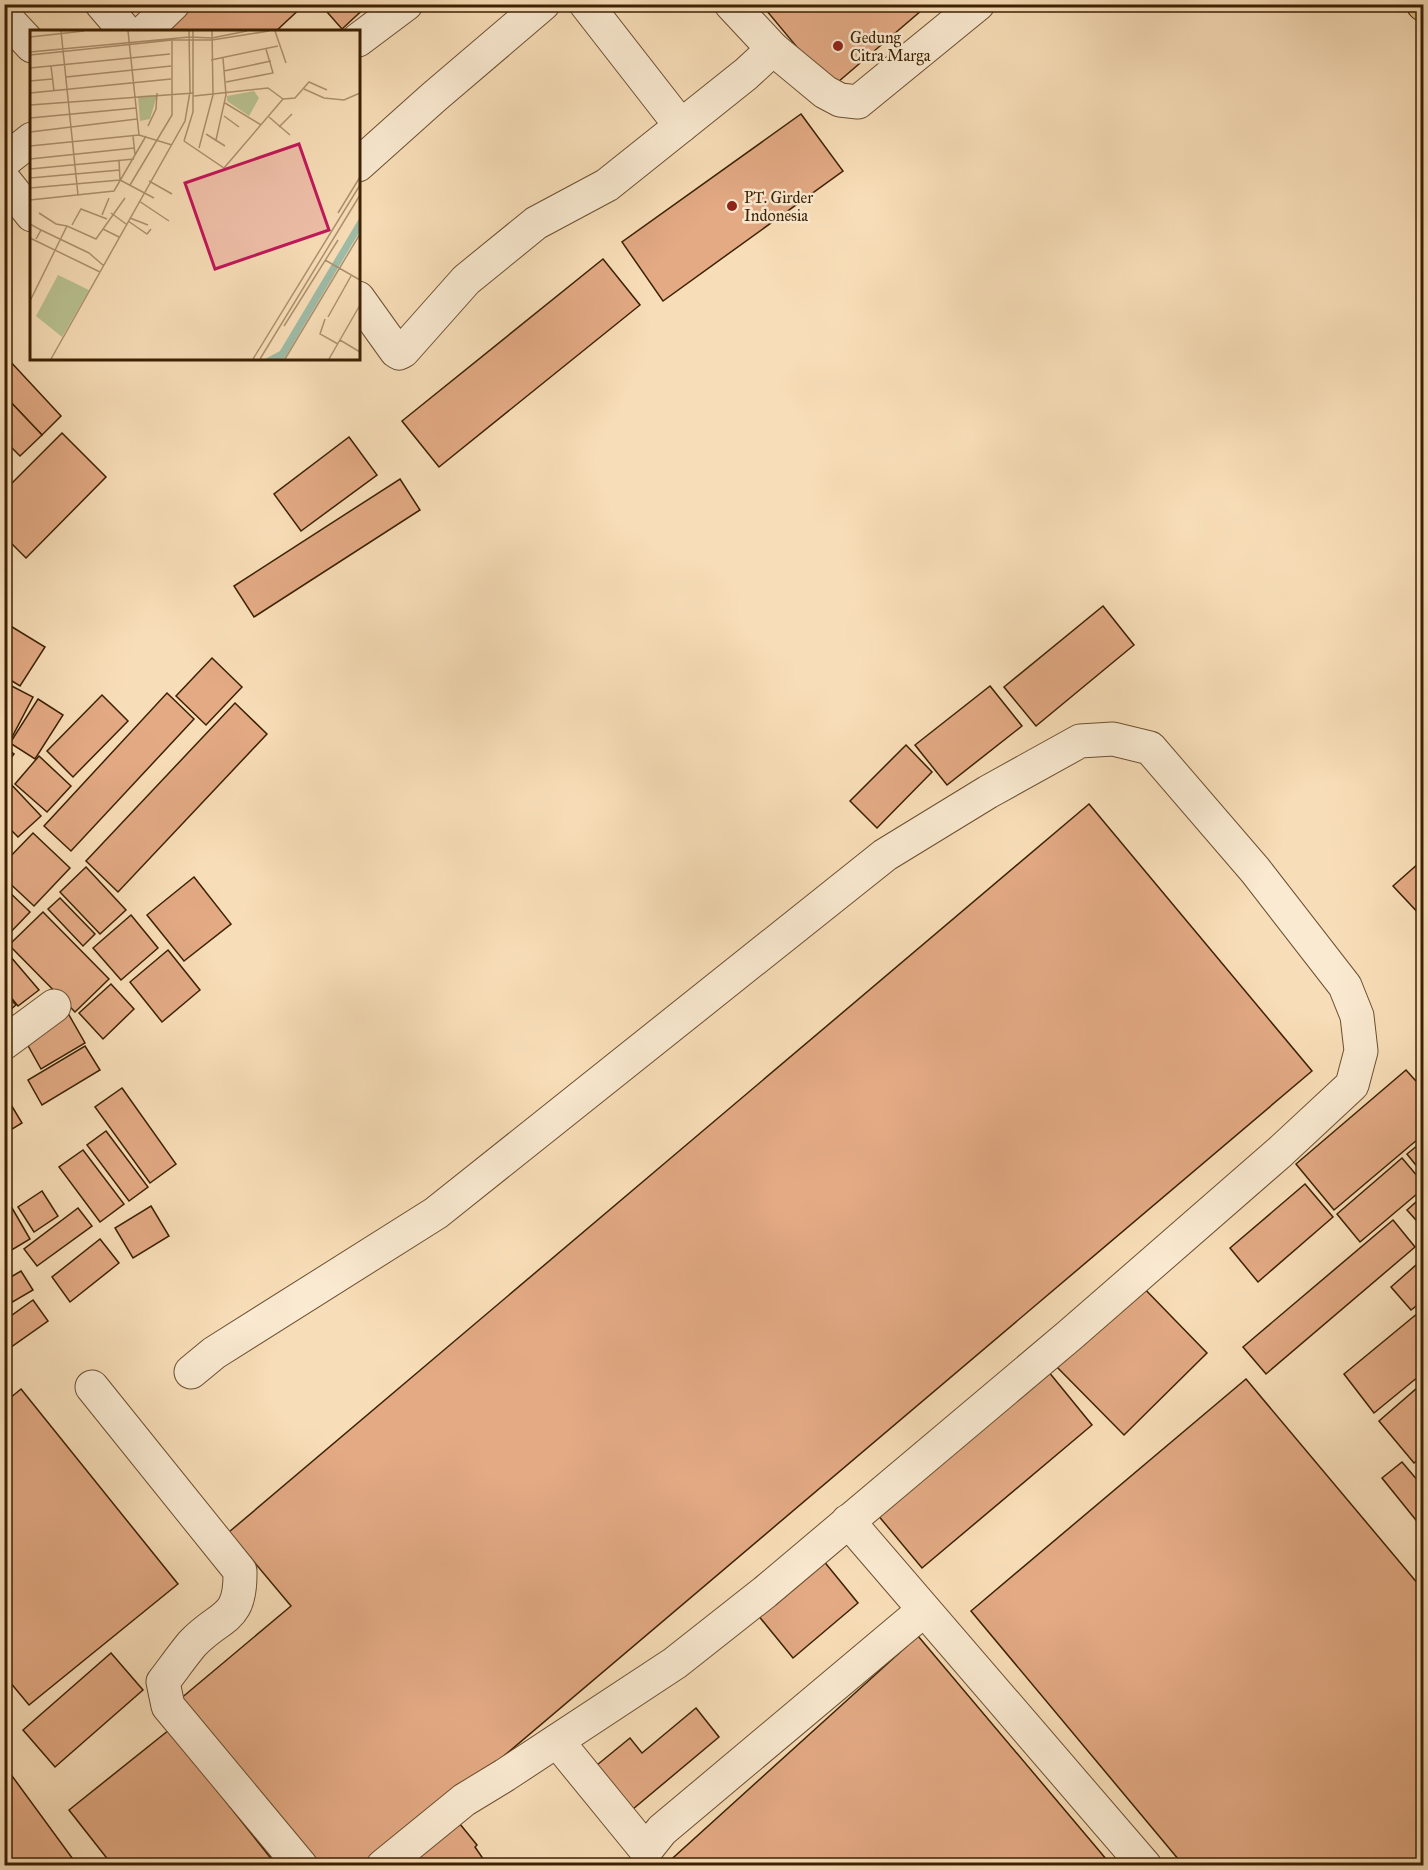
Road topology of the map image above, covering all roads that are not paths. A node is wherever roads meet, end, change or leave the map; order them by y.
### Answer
1 (102, 4) edge
2 (173, 4) edge
3 (406, 4) edge
4 (543, 4) edge
5 (586, 4) edge
6 (731, 4) edge
7 (978, 4) edge
8 (4, 16) edge
9 (124, 30) edge
10 (146, 30) edge
11 (360, 38) edge
12 (30, 44) edge
13 (773, 49) junction
14 (681, 126) junction
15 (30, 141) edge
16 (4, 161) edge
17 (360, 163) edge
18 (4, 180) edge
19 (30, 212) edge
20 (360, 301) edge
21 (54, 1006) dead end
22 (4, 1043) edge
23 (191, 1372) dead end
24 (92, 1387) dead end
25 (848, 1521) junction
26 (924, 1610) junction
27 (557, 1741) junction
28 (652, 1858) edge
29 (301, 1866) edge
30 (382, 1866) edge
31 (1145, 1866) edge

1 - 9 street
2 - 10 street
3 - 11 street
4 - 17 street
5 - 14 street
6 - 13 street
7 - 13 street
8 - 12 street
13 - 14 street
14 - 20 street
15 - 16 street
18 - 19 street
21 - 22 street
23 - 25 street
24 - 29 street
25 - 26 street
25 - 27 street
26 - 28 street
26 - 31 street
27 - 28 street
27 - 30 street

